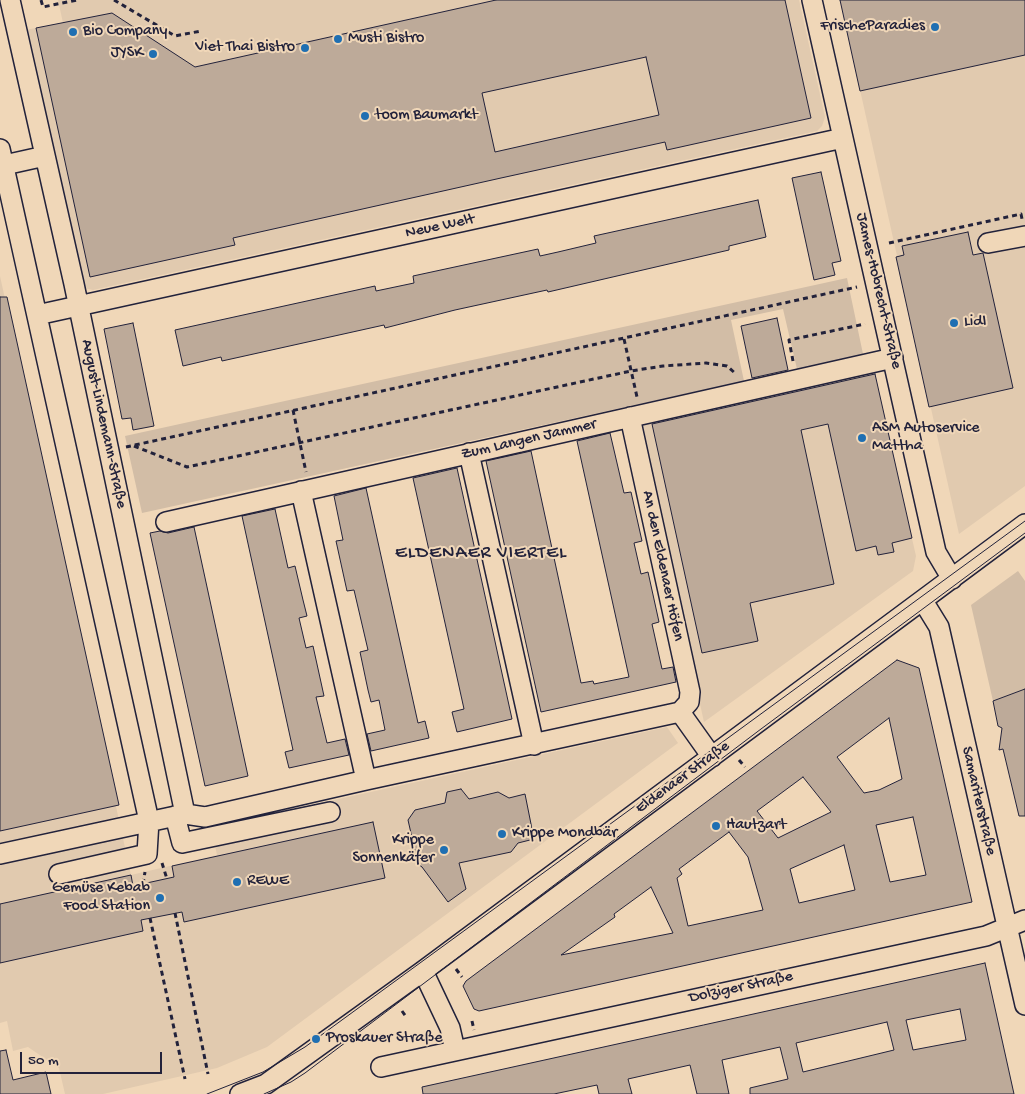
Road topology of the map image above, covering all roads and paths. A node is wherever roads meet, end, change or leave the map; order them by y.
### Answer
1 (10, 0) edge
2 (41, 0) edge
3 (77, 0) edge
4 (114, 0) edge
5 (812, 0) edge
6 (201, 31) dead end
7 (843, 138) junction
8 (45, 156) junction
9 (1, 160) edge
10 (1024, 231) edge
11 (889, 243) dead end
12 (988, 243) dead end
13 (857, 287) dead end
14 (78, 306) junction
15 (37, 315) junction
16 (865, 324) dead end
17 (624, 339) junction
18 (893, 358) junction
19 (632, 371) junction
20 (797, 379) junction
21 (751, 390) junction
22 (293, 410) junction
23 (635, 416) junction
24 (300, 444) junction
25 (133, 446) junction
26 (123, 448) dead end
27 (469, 453) junction
28 (306, 490) junction
29 (166, 522) dead end
30 (1025, 524) edge
31 (952, 579) junction
32 (923, 601) junction
33 (680, 712) junction
34 (534, 745) junction
35 (712, 757) junction
36 (366, 780) junction
37 (330, 812) dead end
38 (180, 815) junction
39 (149, 822) junction
40 (0, 854) edge
41 (59, 874) dead end
42 (174, 913) dead end
43 (150, 918) dead end
44 (1025, 920) edge
45 (1007, 927) junction
46 (423, 971) junction
47 (1025, 1005) edge
48 (402, 1011) dead end
49 (407, 1018) dead end
50 (455, 1050) junction
51 (381, 1067) dead end
52 (208, 1074) dead end
53 (185, 1079) dead end
54 (240, 1094) edge

1 - 8 street, August-Lindemann-Straße
2 - 3 path
4 - 6 path
5 - 7 street, James-Hobrecht-Straße
7 - 14 street, Neue Welt
7 - 18 street, James-Hobrecht-Straße
8 - 9 street
8 - 14 street, August-Lindemann-Straße
9 - 15 street
10 - 11 path
10 - 12 street
13 - 17 path
14 - 15 street, Neue Welt
14 - 38 street, August-Lindemann-Straße
15 - 39 street
16 - 20 path
17 - 19 path
17 - 22 path
18 - 20 street, Zum Langen Jammer
18 - 31 street, James-Hobrecht-Straße
19 - 21 path
19 - 23 path
19 - 24 path
20 - 21 street, Zum Langen Jammer
21 - 23 street, Zum Langen Jammer
22 - 24 path
22 - 25 path
23 - 27 street, Zum Langen Jammer
23 - 33 street, An den Eldenaer Höfen
24 - 25 path
24 - 28 path
25 - 26 path
27 - 28 street, Zum Langen Jammer
27 - 34 street
28 - 29 street, Zum Langen Jammer
28 - 36 street
30 - 31 street, Eldenaer Straße
31 - 32 street, Eldenaer Straße
32 - 35 street, Eldenaer Straße
32 - 45 street, Samariterstraße
33 - 34 street
33 - 35 street
34 - 36 street
35 - 46 street, Eldenaer Straße
36 - 38 street
37 - 38 street, August-Lindemann-Straße
38 - 39 street
39 - 40 street
39 - 41 street
42 - 52 path
43 - 53 path
44 - 45 street, Dolziger Straße
45 - 47 street, Samariterstraße
45 - 50 street, Dolziger Straße
46 - 50 street
46 - 54 street, Eldenaer Straße
48 - 49 path
50 - 51 street, Dolziger Straße

